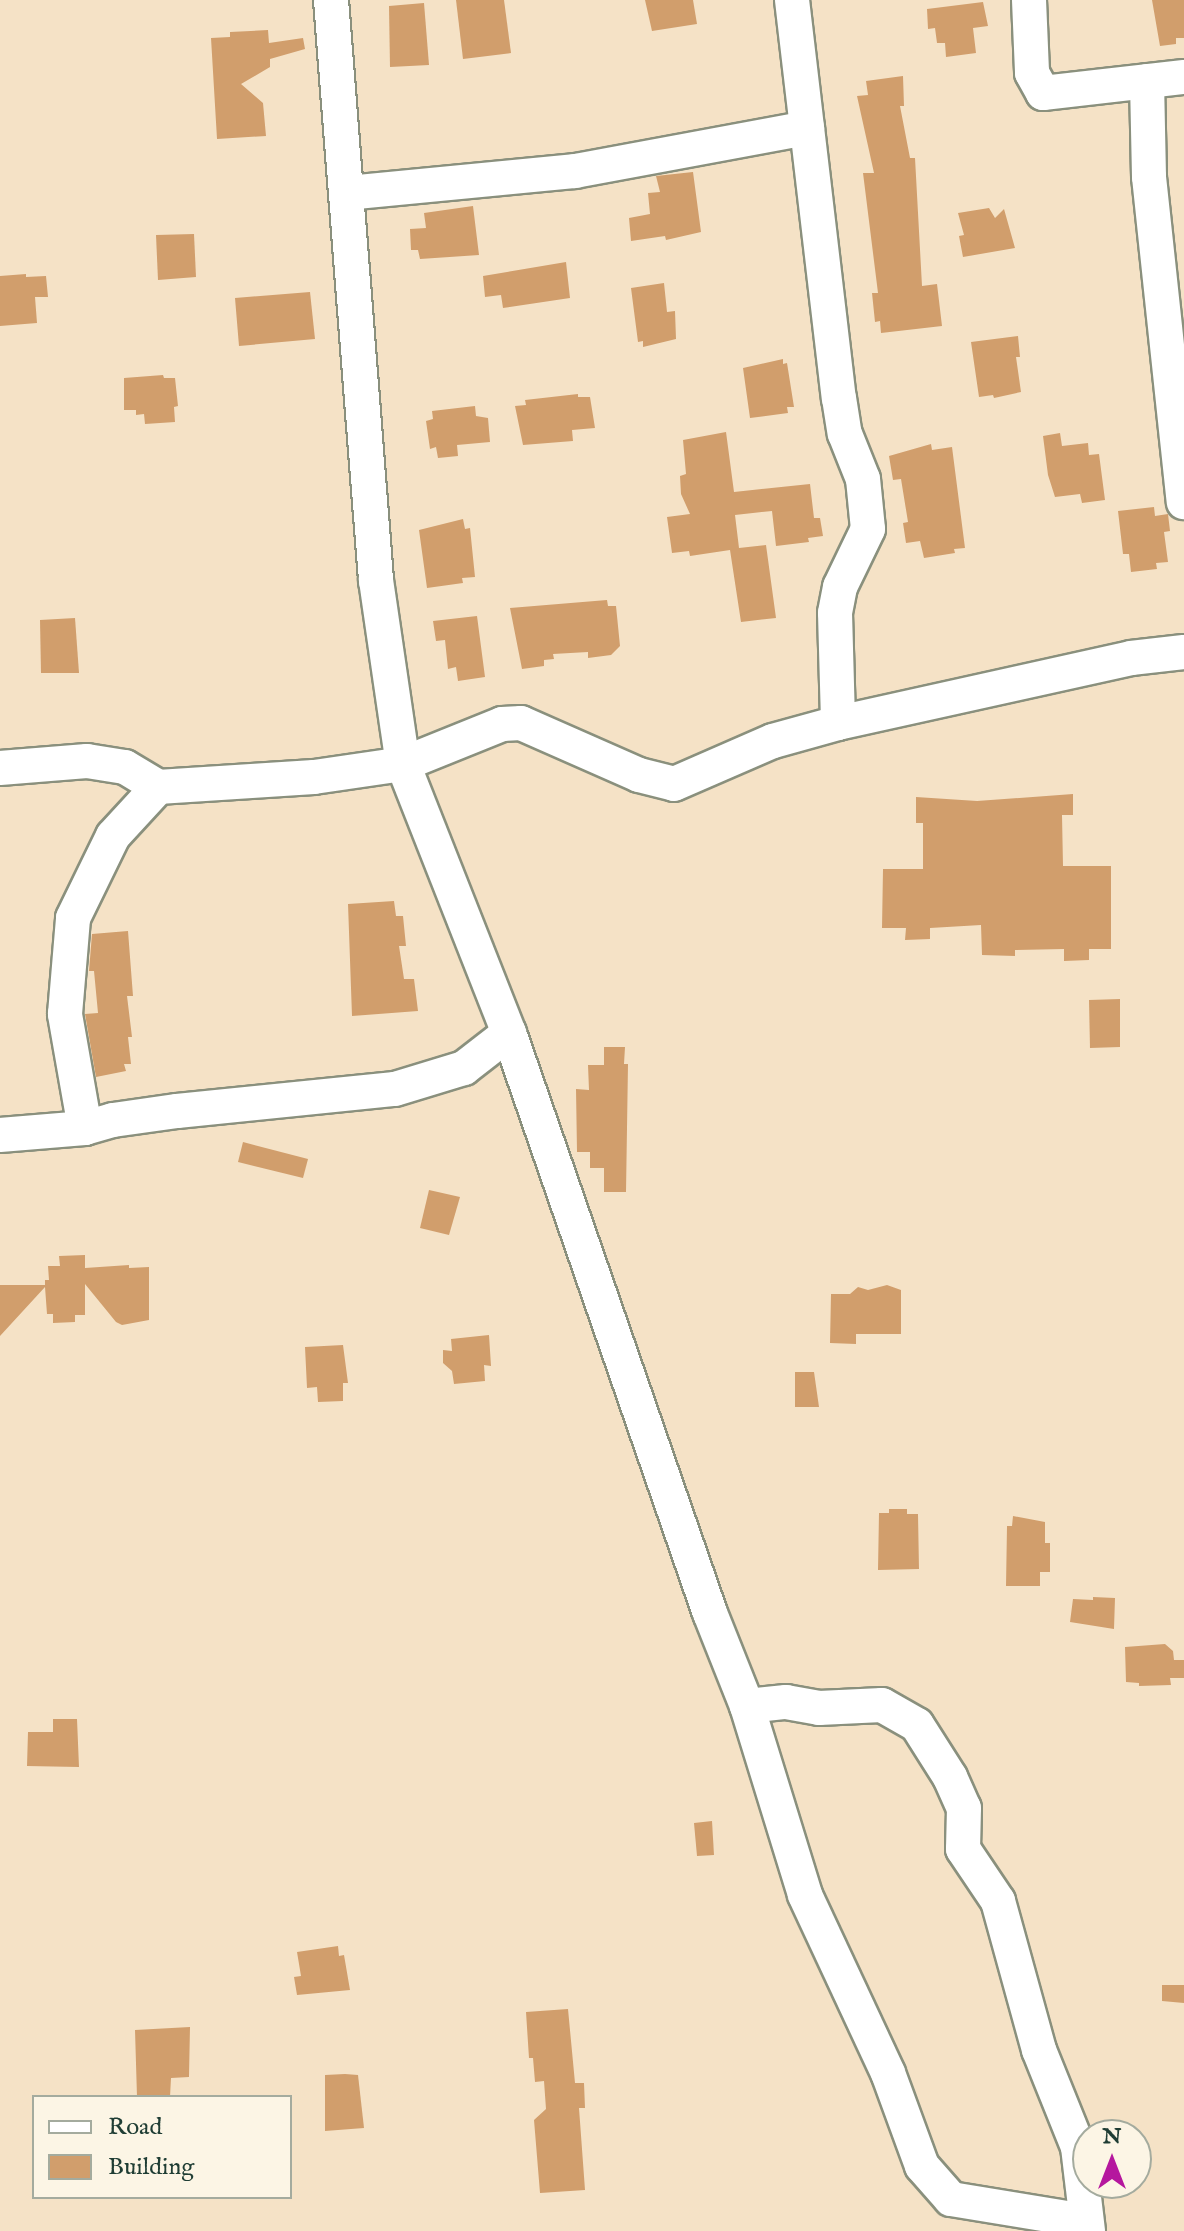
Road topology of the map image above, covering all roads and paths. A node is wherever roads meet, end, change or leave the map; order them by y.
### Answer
1 (331, 0) edge
2 (792, 0) edge
3 (1029, 0) edge
4 (1184, 77) edge
5 (1147, 81) junction
6 (807, 128) junction
7 (347, 193) junction
8 (1184, 502) edge
9 (1184, 652) edge
10 (838, 723) junction
11 (403, 764) junction
12 (0, 768) edge
13 (158, 787) junction
14 (509, 1033) junction
15 (85, 1128) junction
16 (0, 1135) edge
17 (747, 1706) junction
18 (1087, 2226) edge

1 - 7 street
2 - 6 street
3 - 5 street
4 - 5 street
5 - 8 street
6 - 7 street
6 - 10 street
7 - 11 street
9 - 10 street
10 - 11 street
11 - 13 street
11 - 14 street
12 - 13 street
13 - 15 street
14 - 15 street
14 - 17 street
15 - 16 street
17 - 18 street
17 - 18 street

